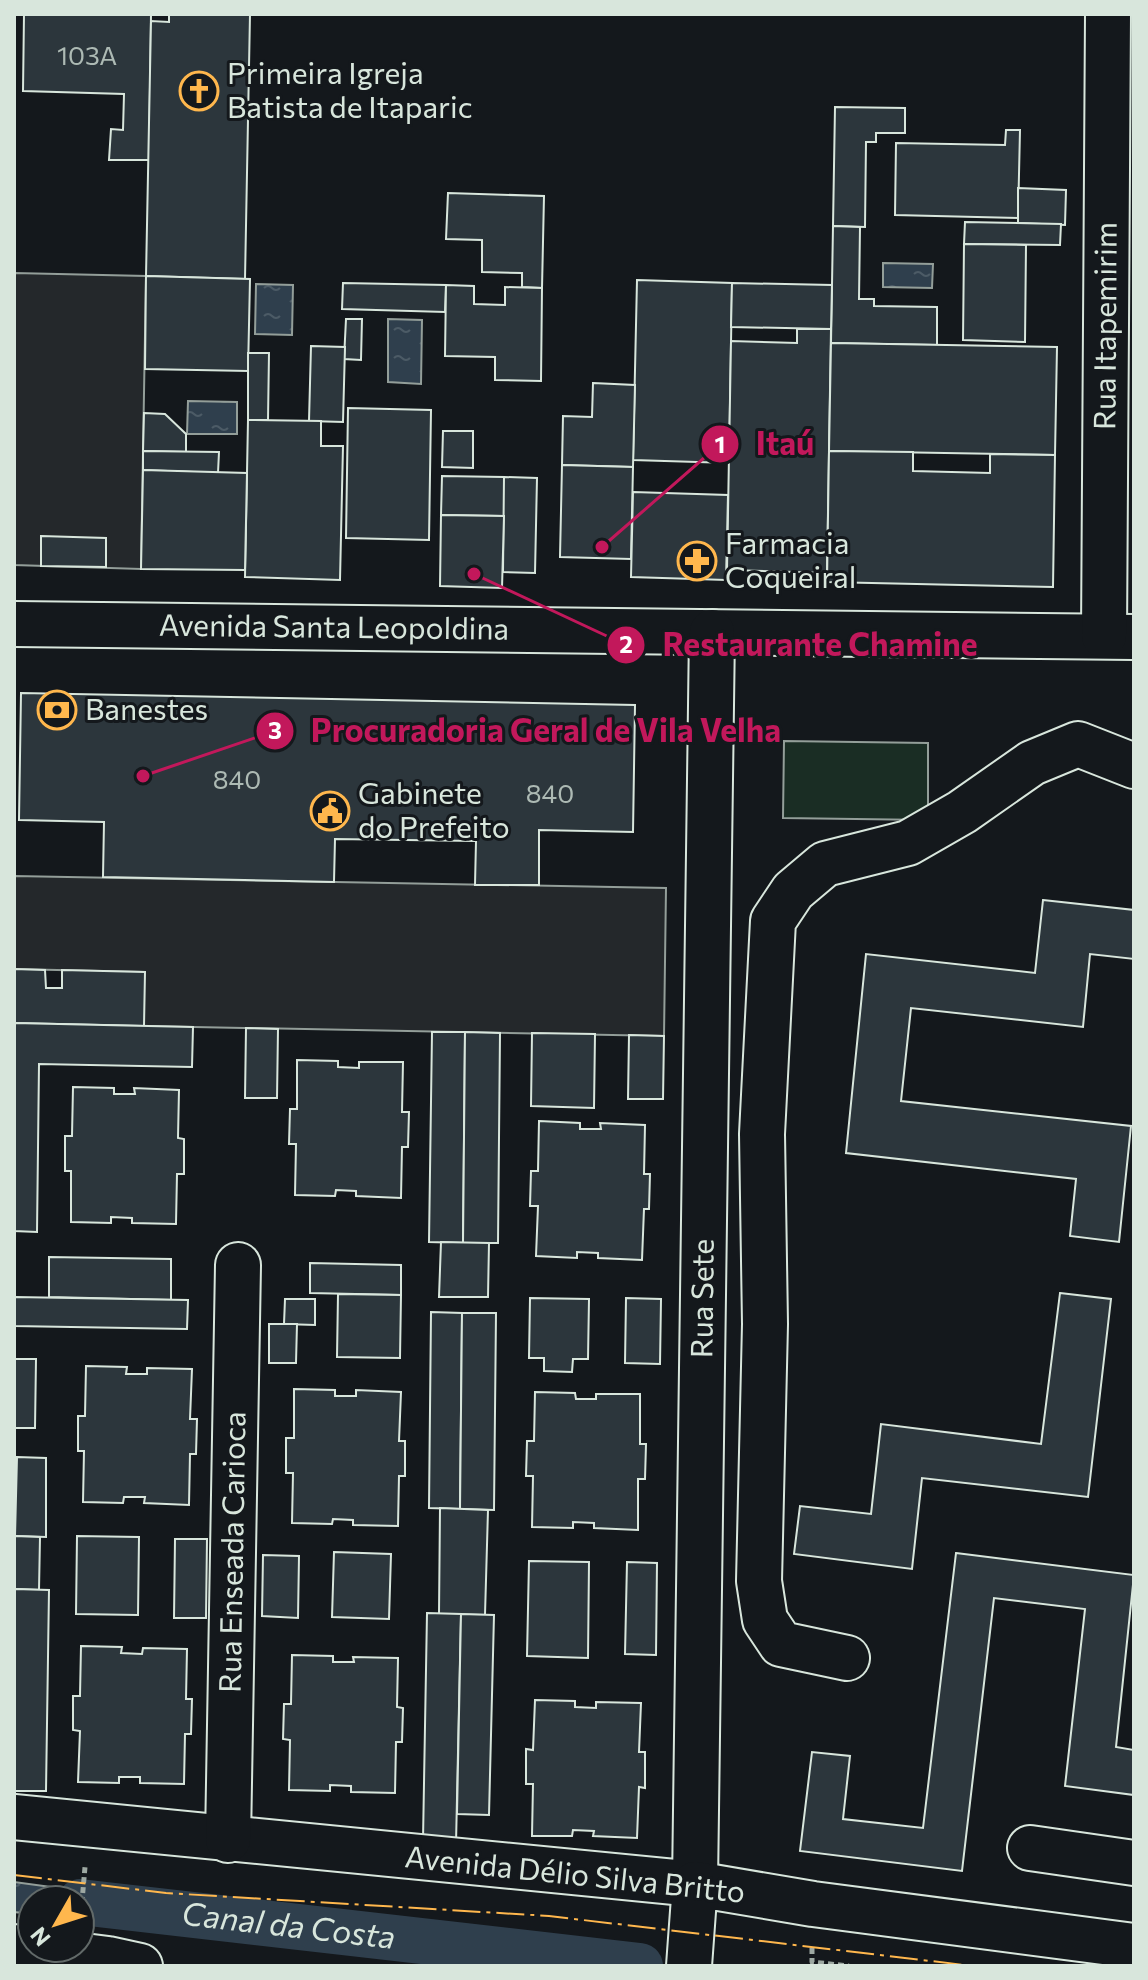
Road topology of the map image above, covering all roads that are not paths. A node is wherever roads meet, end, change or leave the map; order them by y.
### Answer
1 (1108, 14) edge
2 (14, 624) edge
3 (712, 632) junction
4 (1119, 637) edge
5 (1134, 766) edge
6 (238, 1265) dead end
7 (847, 1658) dead end
8 (14, 1817) edge
9 (228, 1840) junction
10 (1030, 1848) dead end
11 (1134, 1863) edge
12 (695, 1884) junction
13 (1134, 1946) edge
14 (14, 1947) edge
15 (690, 1951) edge
16 (140, 1966) edge

1 - 4 street, Rua Itapemirim
2 - 3 street, Avenida Santa Leopoldina
3 - 4 street, Avenida Santa Leopoldina
3 - 12 street, Rua Sete
5 - 7 street
6 - 9 street, Rua Enseada Carioca
8 - 9 street, Avenida Délio Silva Britto
9 - 12 street, Avenida Délio Silva Britto
10 - 11 street
12 - 13 street, Avenida Délio Silva Britto
12 - 15 street, Rua Sete
14 - 16 street

